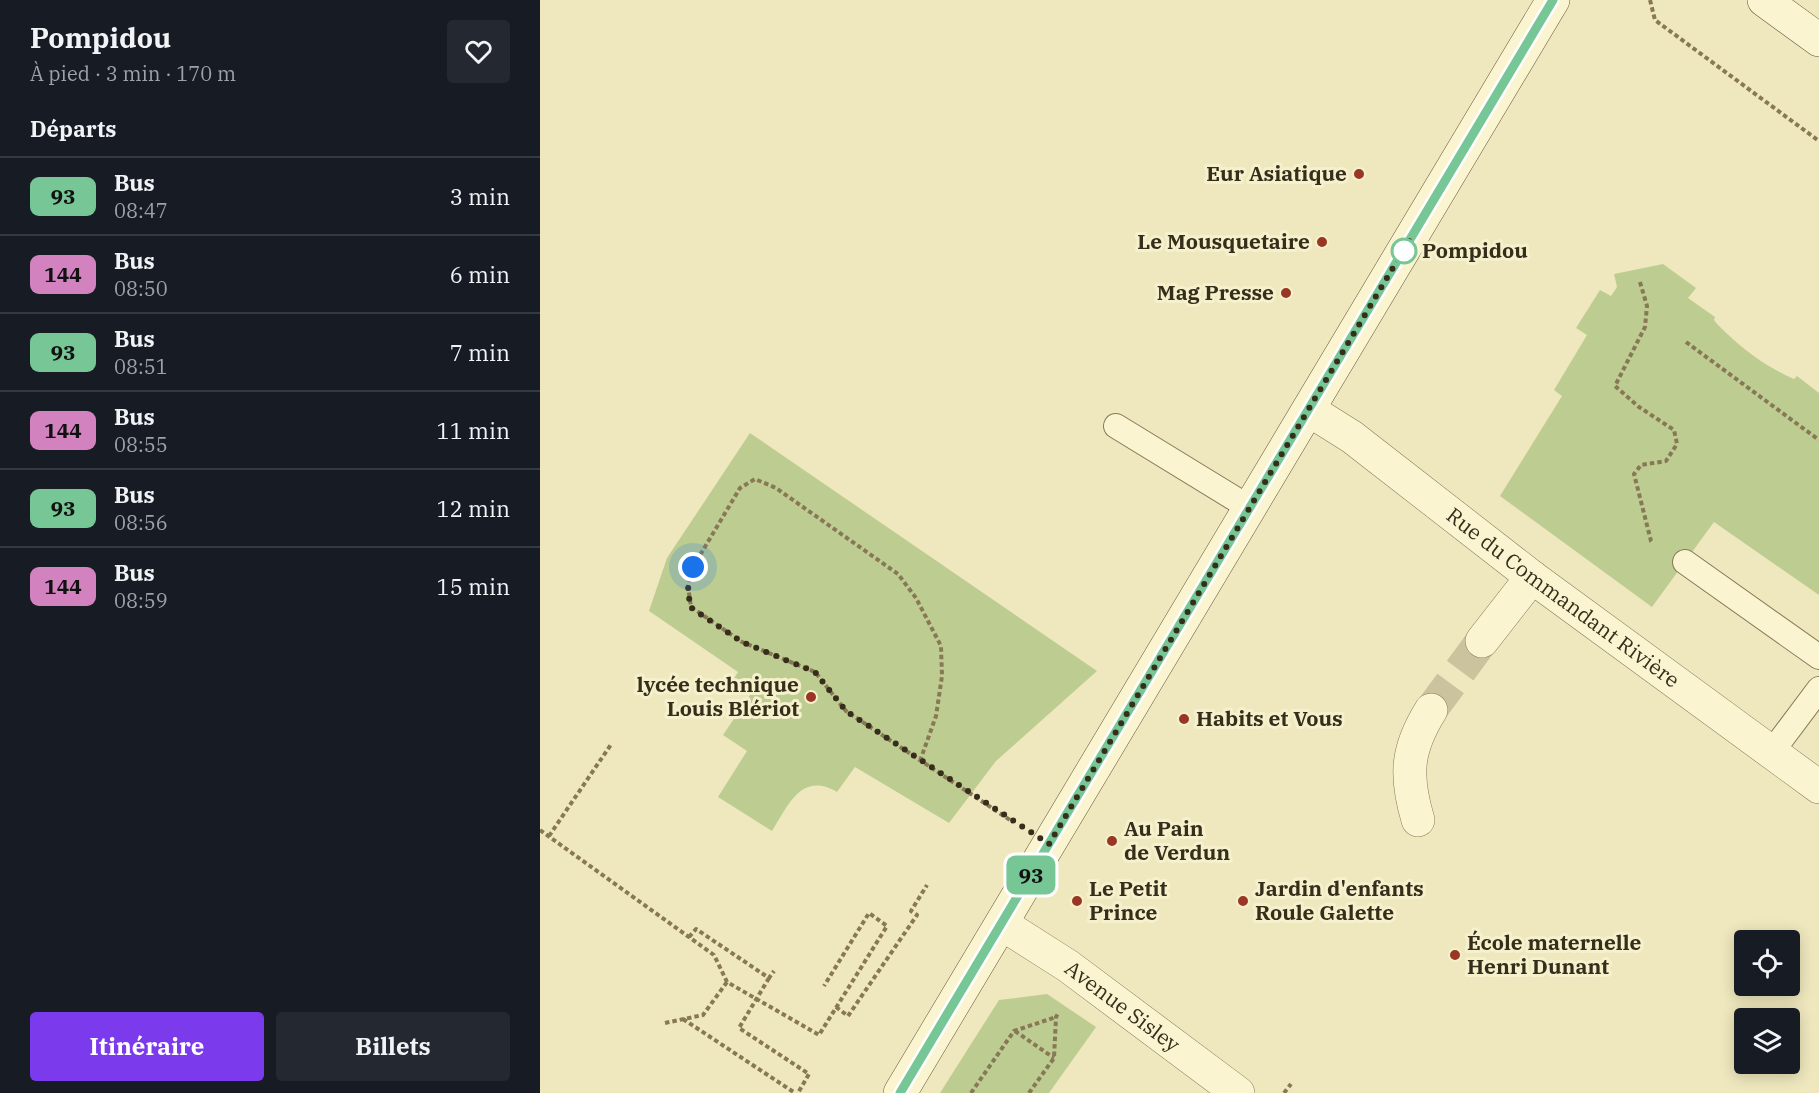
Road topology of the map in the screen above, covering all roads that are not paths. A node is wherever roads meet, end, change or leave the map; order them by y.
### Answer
1 (1553, 0) edge
2 (1764, 0) edge
3 (1819, 40) edge
4 (1309, 410) junction
5 (1116, 426) dead end
6 (1250, 508) junction
7 (1685, 562) road end
8 (1532, 577) junction
9 (1482, 641) tunnel mouth
10 (1819, 657) edge
11 (1819, 689) edge
12 (1431, 710) tunnel mouth
13 (1771, 753) junction
14 (1819, 787) edge
15 (1418, 820) dead end
16 (1002, 924) junction
17 (900, 1093) edge
18 (1238, 1093) edge

1 - 4 street
2 - 3 street
4 - 6 street
4 - 8 street, Rue du Commandant Rivière
5 - 6 lane
6 - 16 street
7 - 10 lane
8 - 9 street
8 - 13 street, Rue du Commandant Rivière
11 - 13 lane
12 - 15 street
13 - 14 street, Rue du Commandant Rivière
16 - 17 street
16 - 18 street, Avenue Sisley

